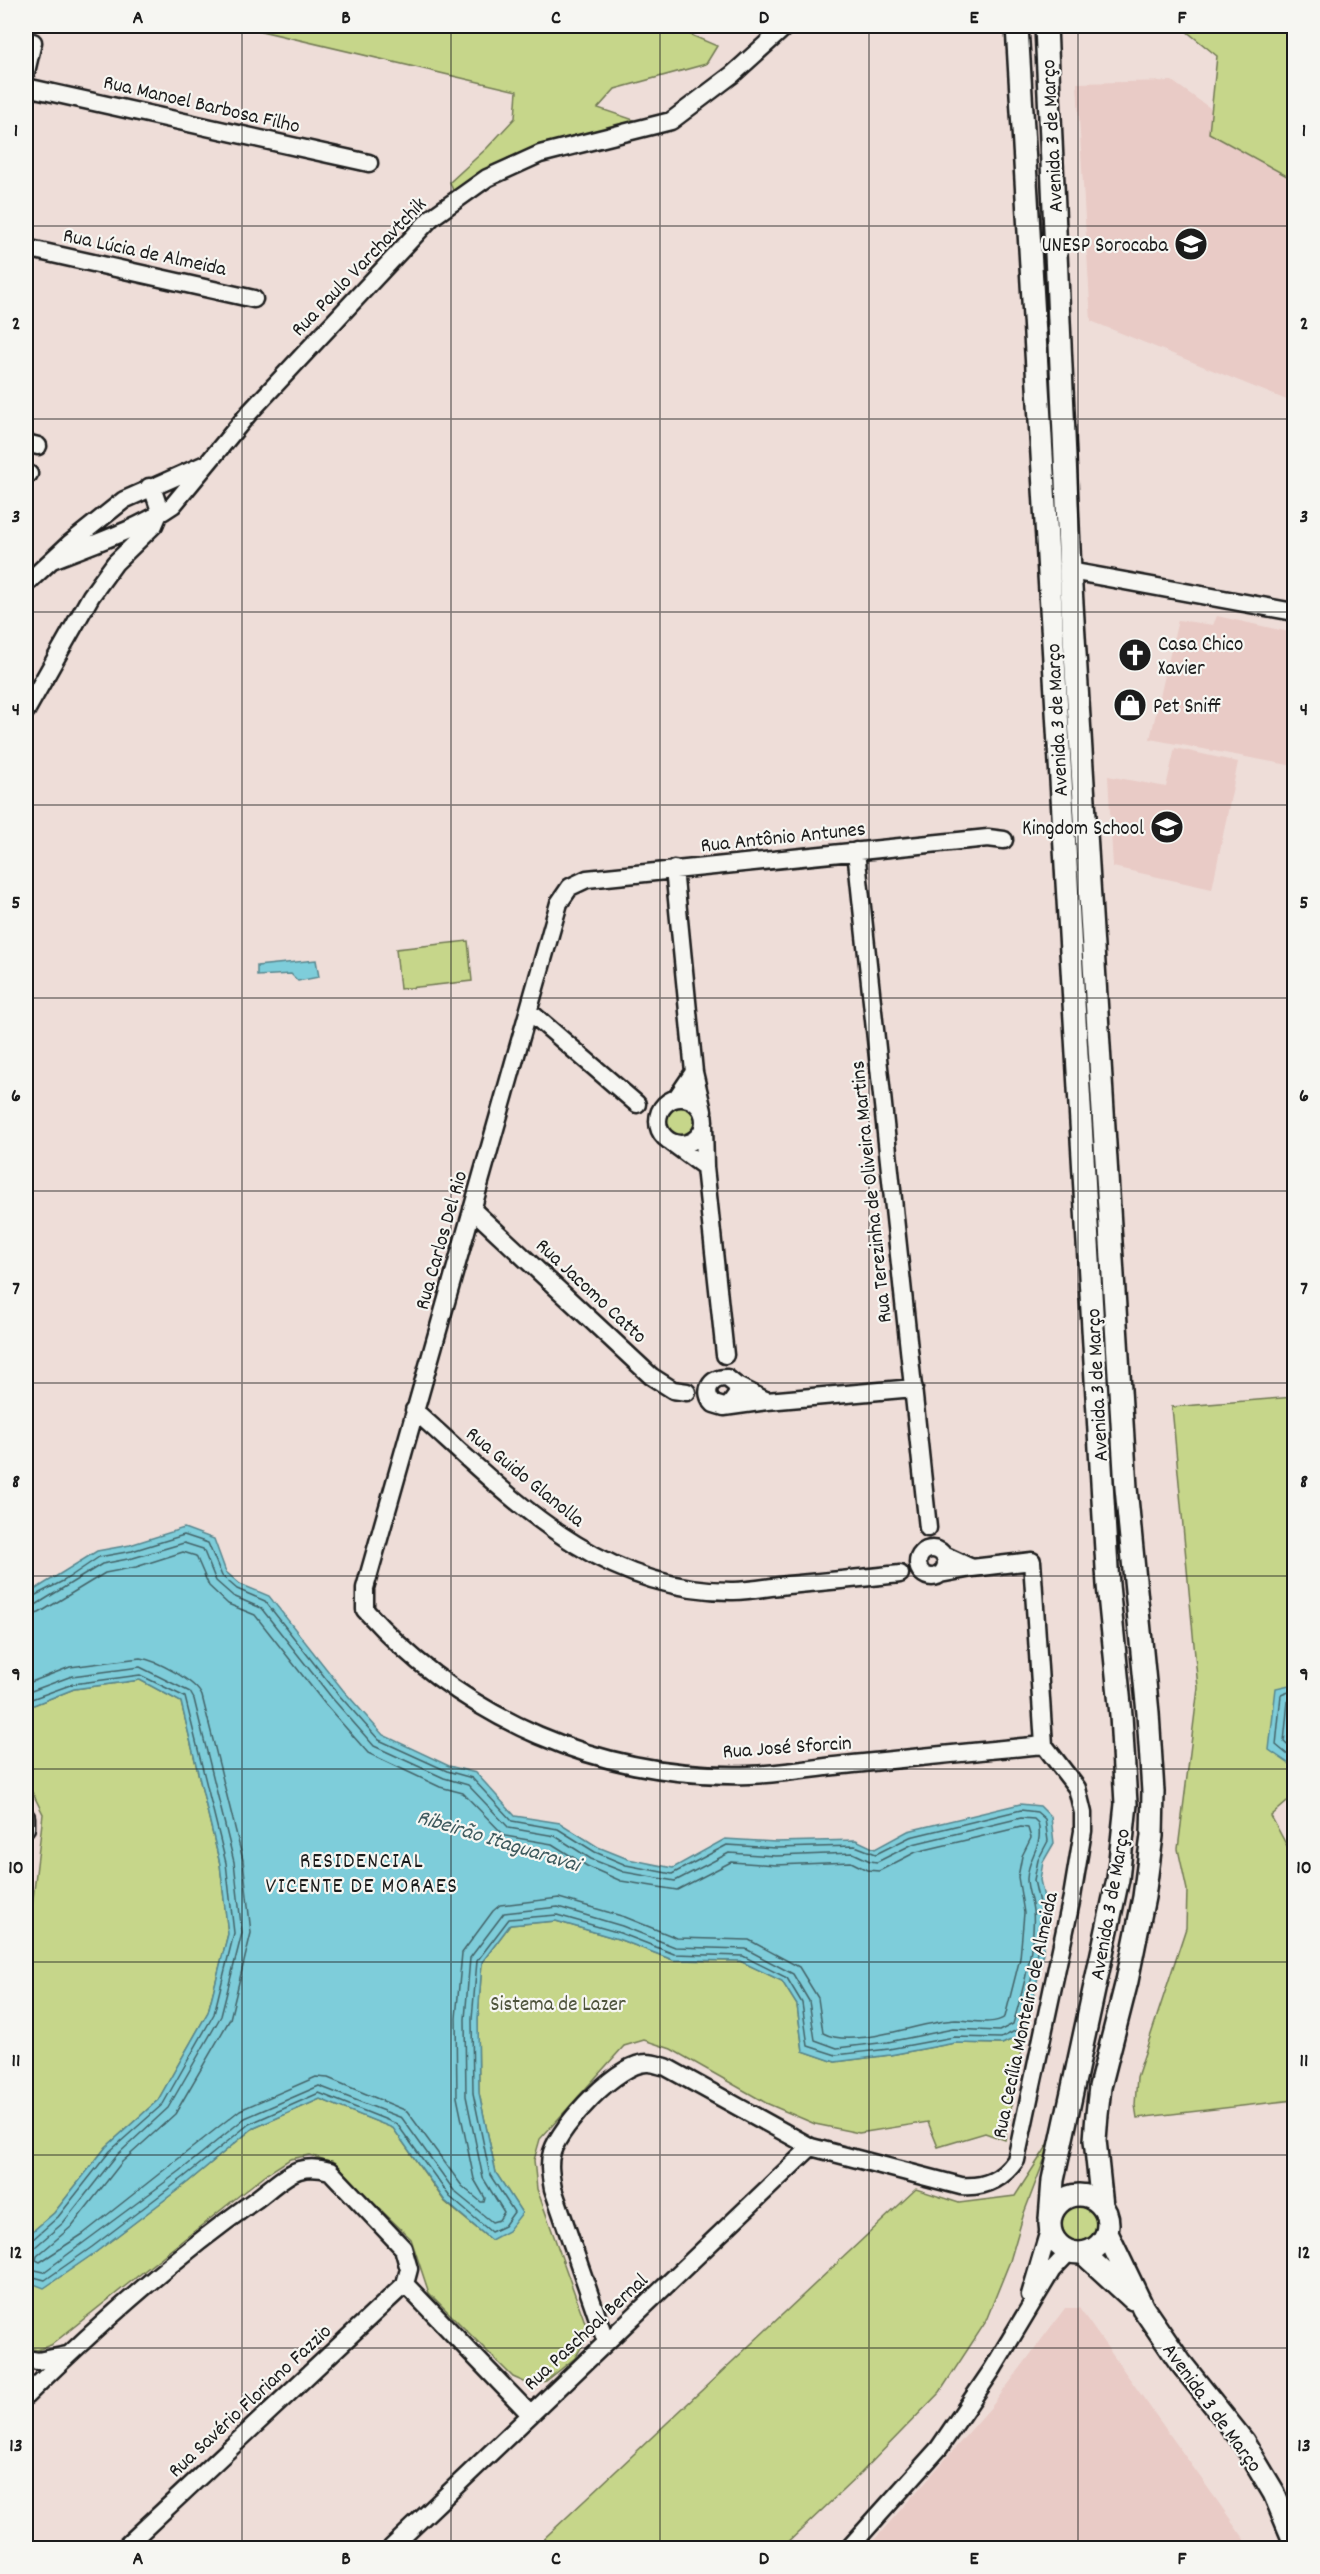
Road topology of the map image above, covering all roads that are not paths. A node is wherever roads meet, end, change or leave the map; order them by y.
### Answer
1 (786, 26) edge
2 (1017, 26) edge
3 (1046, 26) edge
4 (33, 42) dead end
5 (26, 72) edge
6 (26, 87) edge
7 (369, 164) dead end
8 (26, 248) edge
9 (254, 299) dead end
10 (210, 462) junction
11 (149, 487) junction
12 (111, 508) junction
13 (159, 514) junction
14 (117, 534) junction
15 (1047, 543) junction
16 (52, 560) junction
17 (115, 563) junction
18 (1070, 571) junction
19 (26, 584) edge
20 (1294, 612) edge
21 (26, 711) edge
22 (1004, 840) dead end
23 (856, 851) junction
24 (674, 869) junction
25 (570, 887) joint
26 (530, 1012) junction
27 (694, 1072) junction
28 (671, 1100) junction
29 (637, 1104) junction
30 (703, 1119) junction
31 (665, 1136) junction
32 (705, 1167) junction
33 (472, 1209) junction
34 (725, 1355) junction
35 (715, 1380) junction
36 (735, 1384) junction
37 (914, 1388) junction
38 (687, 1392) junction
39 (767, 1401) junction
40 (721, 1405) junction
41 (414, 1410) junction
42 (928, 1528) junction
43 (942, 1554) junction
44 (920, 1555) junction
45 (972, 1568) junction
46 (900, 1574) junction
47 (933, 1575) junction
48 (365, 1610) joint
49 (1044, 1745) junction
50 (26, 1817) edge
51 (26, 1828) edge
52 (811, 2147) junction
53 (1102, 2206) junction
54 (1050, 2223) junction
55 (1107, 2233) junction
56 (1076, 2252) junction
57 (405, 2284) junction
58 (1143, 2308) junction
59 (1019, 2327) junction
60 (606, 2342) junction
61 (68, 2355) junction
62 (26, 2359) edge
63 (26, 2396) edge
64 (530, 2414) junction
65 (1294, 2541) edge
66 (124, 2548) edge
67 (391, 2548) edge
68 (849, 2548) edge

1 - 10 street, Rua Paulo Varchavtchik
2 - 15 main road, Avenida 3 de Março
3 - 18 main road, Avenida 3 de Março
4 - 5 street
6 - 7 street, Rua Manoel Barbosa Filho
8 - 9 street, Rua Lúcia de Almeida
10 - 11 street, Rua Paulo Varchavtchik
10 - 13 street, Rua Paulo Varchavtchik
11 - 12 street, Rua Paulo Varchavtchik
11 - 13 street
12 - 14 street
12 - 16 street, Rua Paulo Varchavtchik
13 - 14 street, Rua Paulo Varchavtchik
13 - 17 street
14 - 16 street, Rua Paulo Varchavtchik
14 - 17 street
15 - 18 main road, Avenida 3 de Março
15 - 54 main road, Avenida 3 de Março
16 - 19 street, Rua Paulo Varchavtchik
17 - 21 street
18 - 20 street
18 - 53 main road, Avenida 3 de Março
22 - 23 street, Rua Antônio Antunes
23 - 24 street, Rua Antônio Antunes
23 - 37 street, Rua Terezinha de Oliveira Martins
24 - 25 street, Rua Antônio Antunes
24 - 27 street
25 - 26 street, Rua Carlos Del Rio
26 - 29 street
26 - 33 street, Rua Carlos Del Rio
27 - 28 street
27 - 30 street
28 - 29 street
28 - 30 street
28 - 31 street
29 - 31 street
30 - 31 street
30 - 32 street
31 - 32 street
32 - 34 street
33 - 38 street, Rua Jacomo Catto
33 - 41 street, Rua Carlos Del Rio
34 - 35 street
34 - 36 street
35 - 36 street
35 - 38 street
35 - 40 street
36 - 39 street
36 - 40 street
37 - 39 street
37 - 42 street, Rua Terezinha de Oliveira Martins
38 - 40 street, Rua Jacomo Catto
39 - 40 street
41 - 46 street, Rua Guido Glanolla
41 - 48 street, Rua Carlos Del Rio
42 - 43 street, Rua Terezinha de Oliveira Martins
42 - 44 street, Rua Terezinha de Oliveira Martins
43 - 44 street
43 - 45 street, Rua Guido Glanolla
43 - 47 street
44 - 46 street
44 - 47 street
45 - 47 street, Rua Guido Glanolla
45 - 49 street, Rua Guido Glanolla
46 - 47 street, Rua Guido Glanolla
48 - 49 street, Rua José Sforcin
49 - 52 street, Rua Cecília Monteiro de Almeida
50 - 51 street
52 - 60 street, Rua Paschoal Bernal
52 - 60 street, Rua Cecília Monteiro de Almeida
53 - 54 main road
53 - 55 main road
54 - 56 main road
54 - 59 street
55 - 56 main road
55 - 58 main road, Avenida 3 de Março
56 - 58 main road, Avenida 3 de Março
56 - 59 street
57 - 61 street
57 - 64 street
57 - 66 street, Rua Savério Floriano Fazzio
58 - 65 main road, Avenida 3 de Março
59 - 68 street
60 - 64 street, Rua Paschoal Bernal
61 - 62 street
61 - 63 street
64 - 67 street, Rua Paschoal Bernal

